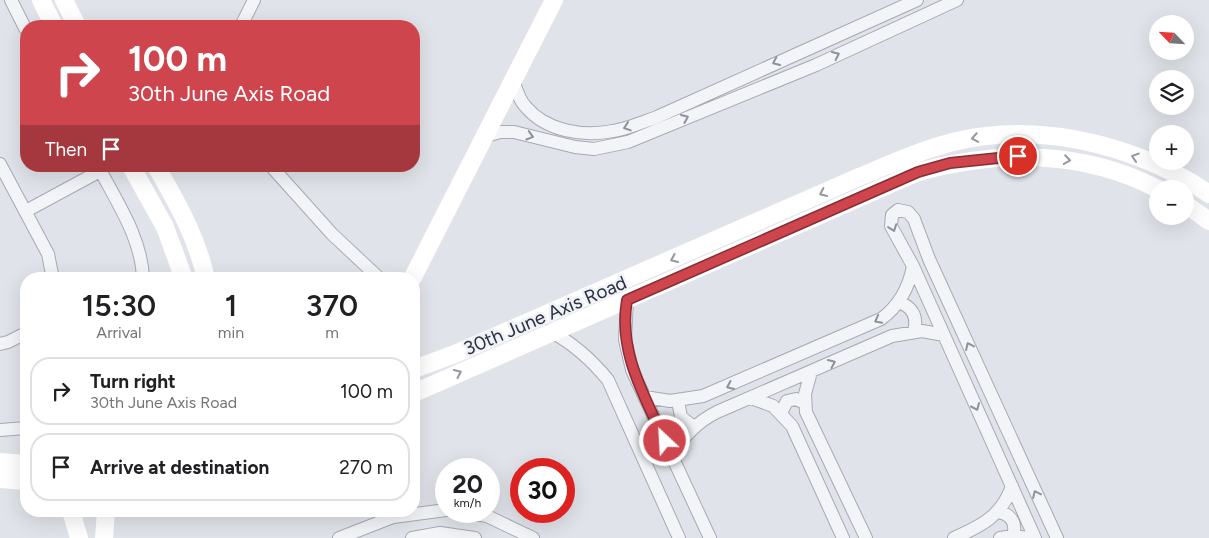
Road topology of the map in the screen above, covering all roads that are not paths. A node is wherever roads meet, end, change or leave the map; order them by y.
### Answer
1 (11, 0) edge
2 (41, 0) edge
3 (64, 0) edge
4 (254, 0) edge
5 (554, 0) edge
6 (917, 0) edge
7 (957, 0) edge
8 (884, 16) junction
9 (21, 20) edge
10 (51, 20) edge
11 (74, 20) edge
12 (244, 20) edge
13 (891, 29) junction
14 (513, 79) junction
15 (483, 137) junction
16 (0, 164) edge
17 (92, 172) edge
18 (101, 172) edge
19 (134, 172) edge
20 (159, 172) edge
21 (276, 172) edge
22 (1149, 185) edge
23 (1209, 194) edge
24 (1194, 210) edge
25 (26, 211) junction
26 (1209, 220) edge
27 (913, 266) junction
28 (52, 272) edge
29 (142, 272) edge
30 (182, 272) edge
31 (204, 272) edge
32 (373, 272) edge
33 (416, 272) edge
34 (627, 300) junction
35 (898, 302) junction
36 (550, 331) junction
37 (914, 331) junction
38 (944, 335) junction
39 (20, 336) edge
40 (0, 344) edge
41 (420, 367) edge
42 (811, 372) junction
43 (420, 390) edge
44 (645, 397) junction
45 (751, 398) junction
46 (678, 401) junction
47 (804, 403) junction
48 (780, 413) junction
49 (694, 427) junction
50 (20, 428) edge
51 (0, 430) edge
52 (672, 456) junction
53 (0, 462) edge
54 (20, 464) edge
55 (0, 479) edge
56 (20, 481) edge
57 (1012, 486) junction
58 (435, 511) edge
59 (998, 512) junction
60 (420, 513) edge
61 (73, 517) edge
62 (106, 517) edge
63 (391, 517) edge
64 (500, 522) edge
65 (1013, 536) junction
66 (79, 538) edge
67 (104, 538) edge
68 (339, 538) edge
69 (412, 538) edge
70 (475, 538) edge
71 (533, 538) edge
72 (679, 538) edge
73 (710, 538) edge
74 (843, 538) edge
75 (866, 538) edge
76 (954, 538) edge
77 (1000, 538) edge
78 (1028, 538) edge
79 (1035, 538) edge
80 (1056, 538) edge

1 - 9 street
2 - 10 street
3 - 11 street
4 - 12 street
5 - 14 street
6 - 8 street
7 - 13 street
8 - 13 street
8 -> 14 street
15 -> 13 street
14 - 15 street
15 - 33 street
16 - 25 street
17 - 25 street
18 - 29 street
19 - 30 street
20 - 31 street
21 - 32 street
34 -> 22 street, 30th June Axis Road
23 -> 41 street, 30th June Axis Road
24 - 26 street
25 - 28 street
27 - 35 street
27 - 38 street
80 -> 27 street
34 - 36 street, 30th June Axis Road
34 - 44 street
35 - 37 street
35 -> 46 street
43 -> 36 street, 30th June Axis Road
36 - 72 street
37 - 38 street
42 -> 37 street
38 -> 57 street
39 - 40 street
42 - 45 street
42 - 47 street
44 - 46 street
44 - 52 street
45 - 48 street
45 - 49 street
46 - 49 street
47 - 48 street
47 - 75 street
48 - 74 street
49 - 52 street
50 - 51 street
52 - 73 street
53 - 54 street
55 - 56 street
57 - 59 street
57 - 79 street
58 - 60 street
59 - 65 street
59 - 76 street
61 - 66 street
62 - 67 street
63 - 68 street
64 - 71 street
65 - 77 street
65 - 78 street
69 - 70 street

